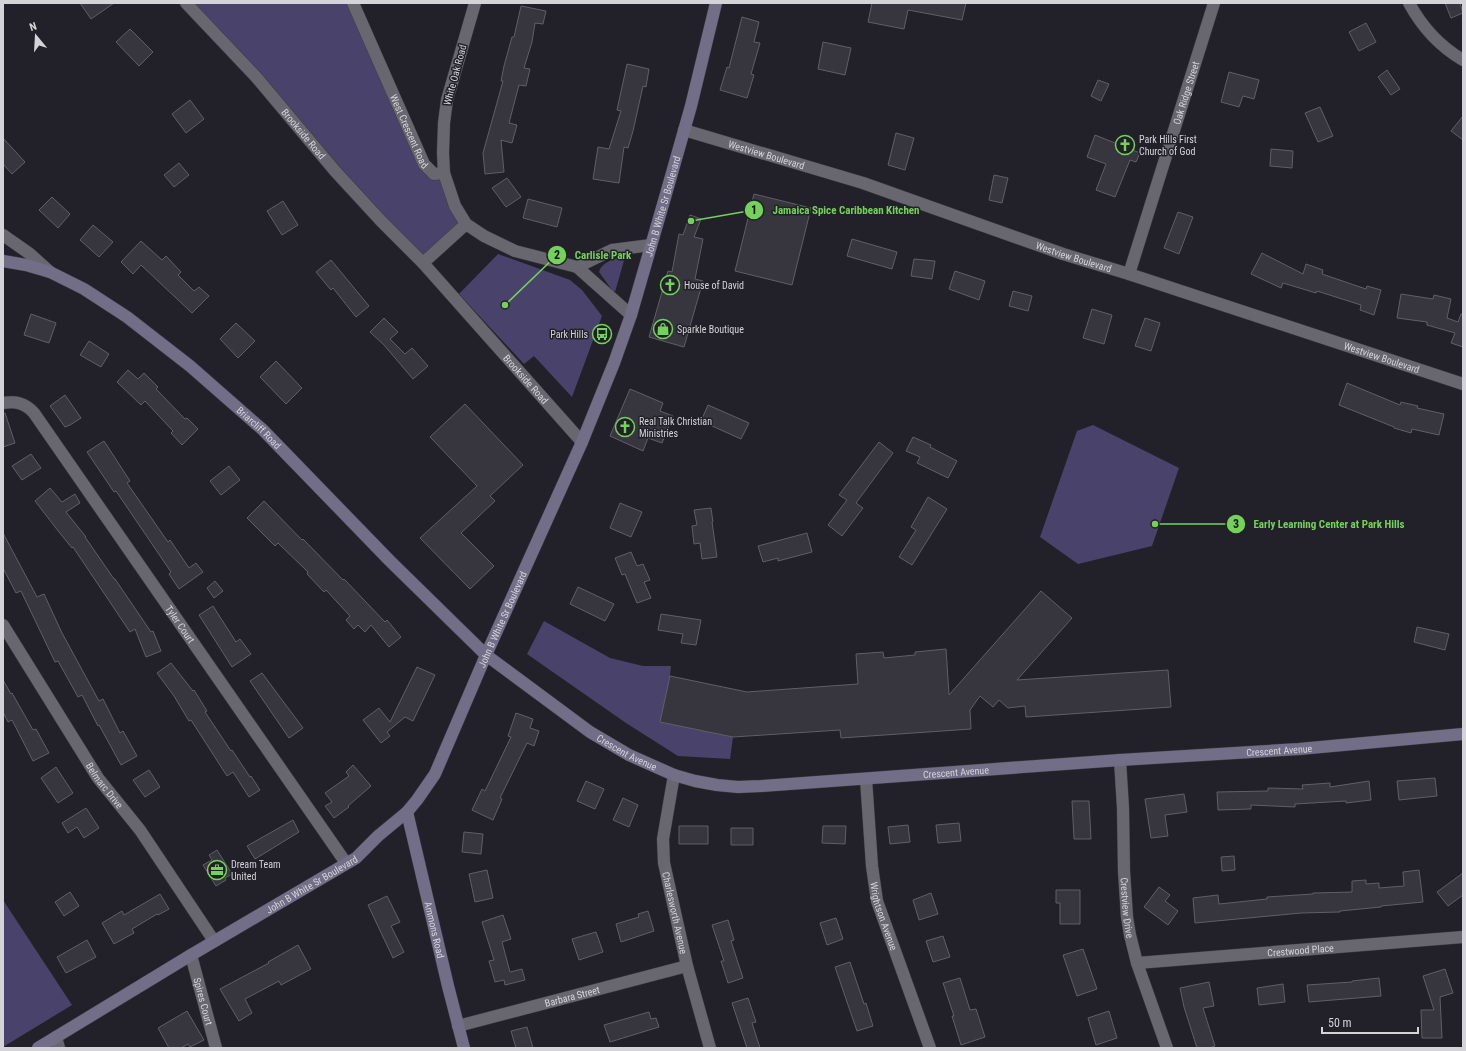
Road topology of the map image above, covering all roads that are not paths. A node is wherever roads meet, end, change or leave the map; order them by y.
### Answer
1 (186, 3) edge
2 (353, 3) edge
3 (475, 3) edge
4 (716, 3) edge
5 (1214, 3) edge
6 (1409, 3) edge
7 (1463, 60) edge
8 (684, 130) junction
9 (444, 173) junction
10 (466, 224) junction
11 (3, 235) edge
12 (651, 245) junction
13 (3, 261) edge
14 (423, 263) junction
15 (577, 267) junction
16 (50, 272) junction
17 (1129, 274) junction
18 (631, 315) junction
19 (1463, 384) edge
20 (3, 403) edge
21 (582, 442) junction
22 (3, 625) edge
23 (486, 655) junction
24 (1463, 734) edge
25 (1120, 760) junction
26 (674, 775) junction
27 (866, 779) junction
28 (407, 812) junction
29 (346, 864) junction
30 (1463, 937) edge
31 (214, 941) junction
32 (191, 955) junction
33 (1137, 963) junction
34 (687, 966) junction
35 (458, 1026) junction
36 (58, 1043) edge
37 (38, 1048) edge
38 (216, 1048) edge
39 (464, 1048) edge
40 (710, 1048) edge
41 (930, 1048) edge
42 (1167, 1048) edge

1 - 14 street, Brookside Road
2 - 9 street, West Crescent Road
3 - 9 street, White Oak Road
4 - 8 street, John B White Sr Boulevard
5 - 17 street, Oak Ridge Street
6 - 7 street
8 - 12 street, John B White Sr Boulevard
8 - 17 street, Westview Boulevard
9 - 10 street, West Crescent Road
10 - 14 street
10 - 15 street, West Crescent Road
11 - 16 street, Briarcliff Road
12 - 15 street
12 - 18 street, John B White Sr Boulevard
13 - 16 street
14 - 21 street, Brookside Road
15 - 18 street, West Crescent Road
16 - 23 street, Briarcliff Road
17 - 19 street, Westview Boulevard
18 - 21 street, John B White Sr Boulevard
20 - 29 street, Tyler Court
21 - 23 street, John B White Sr Boulevard
22 - 31 street, Belmarc Drive
23 - 26 street, Crescent Avenue
23 - 28 street, John B White Sr Boulevard
24 - 25 street, Crescent Avenue
25 - 27 street, Crescent Avenue
25 - 33 street, Crestview Drive
26 - 27 street, Crescent Avenue
26 - 34 street, Charlesworth Avenue
27 - 41 street, Wrightson Avenue
28 - 29 street, John B White Sr Boulevard
28 - 35 street, Ammons Road
29 - 31 street, John B White Sr Boulevard
30 - 33 street, Crestwood Place
31 - 32 street, John B White Sr Boulevard
32 - 36 street, John B White Sr Boulevard
32 - 38 street, Spires Court
33 - 42 street, Crestview Drive
34 - 35 street, Barbara Street
34 - 40 street, Charlesworth Avenue
35 - 39 street, Ammons Road
36 - 37 street, John B White Sr Boulevard

